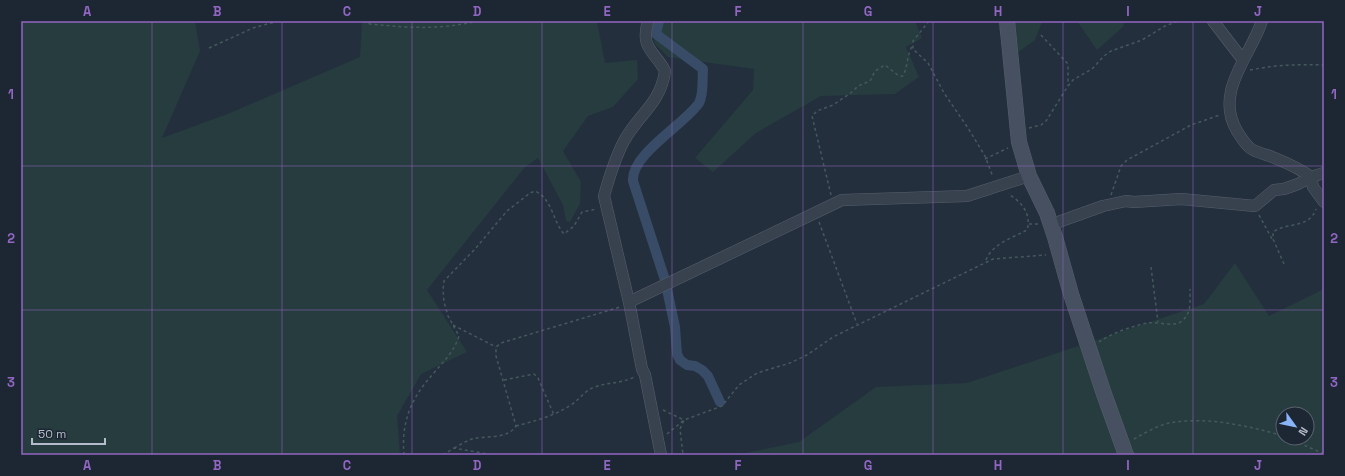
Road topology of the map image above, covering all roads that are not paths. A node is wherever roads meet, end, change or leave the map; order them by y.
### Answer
1 (648, 21) edge
2 (1007, 21) edge
3 (1213, 21) edge
4 (1262, 21) edge
5 (1244, 60) junction
6 (1324, 173) edge
7 (1029, 176) junction
8 (1311, 177) junction
9 (1322, 199) edge
10 (1050, 225) junction
11 (629, 303) junction
12 (660, 450) edge
13 (1124, 451) edge

1 - 11 street
2 - 7 street
3 - 5 street
4 - 5 street
5 - 8 street
6 - 8 street
7 - 10 street
7 - 11 street
8 - 9 street
8 - 10 street
10 - 13 street
11 - 12 street

